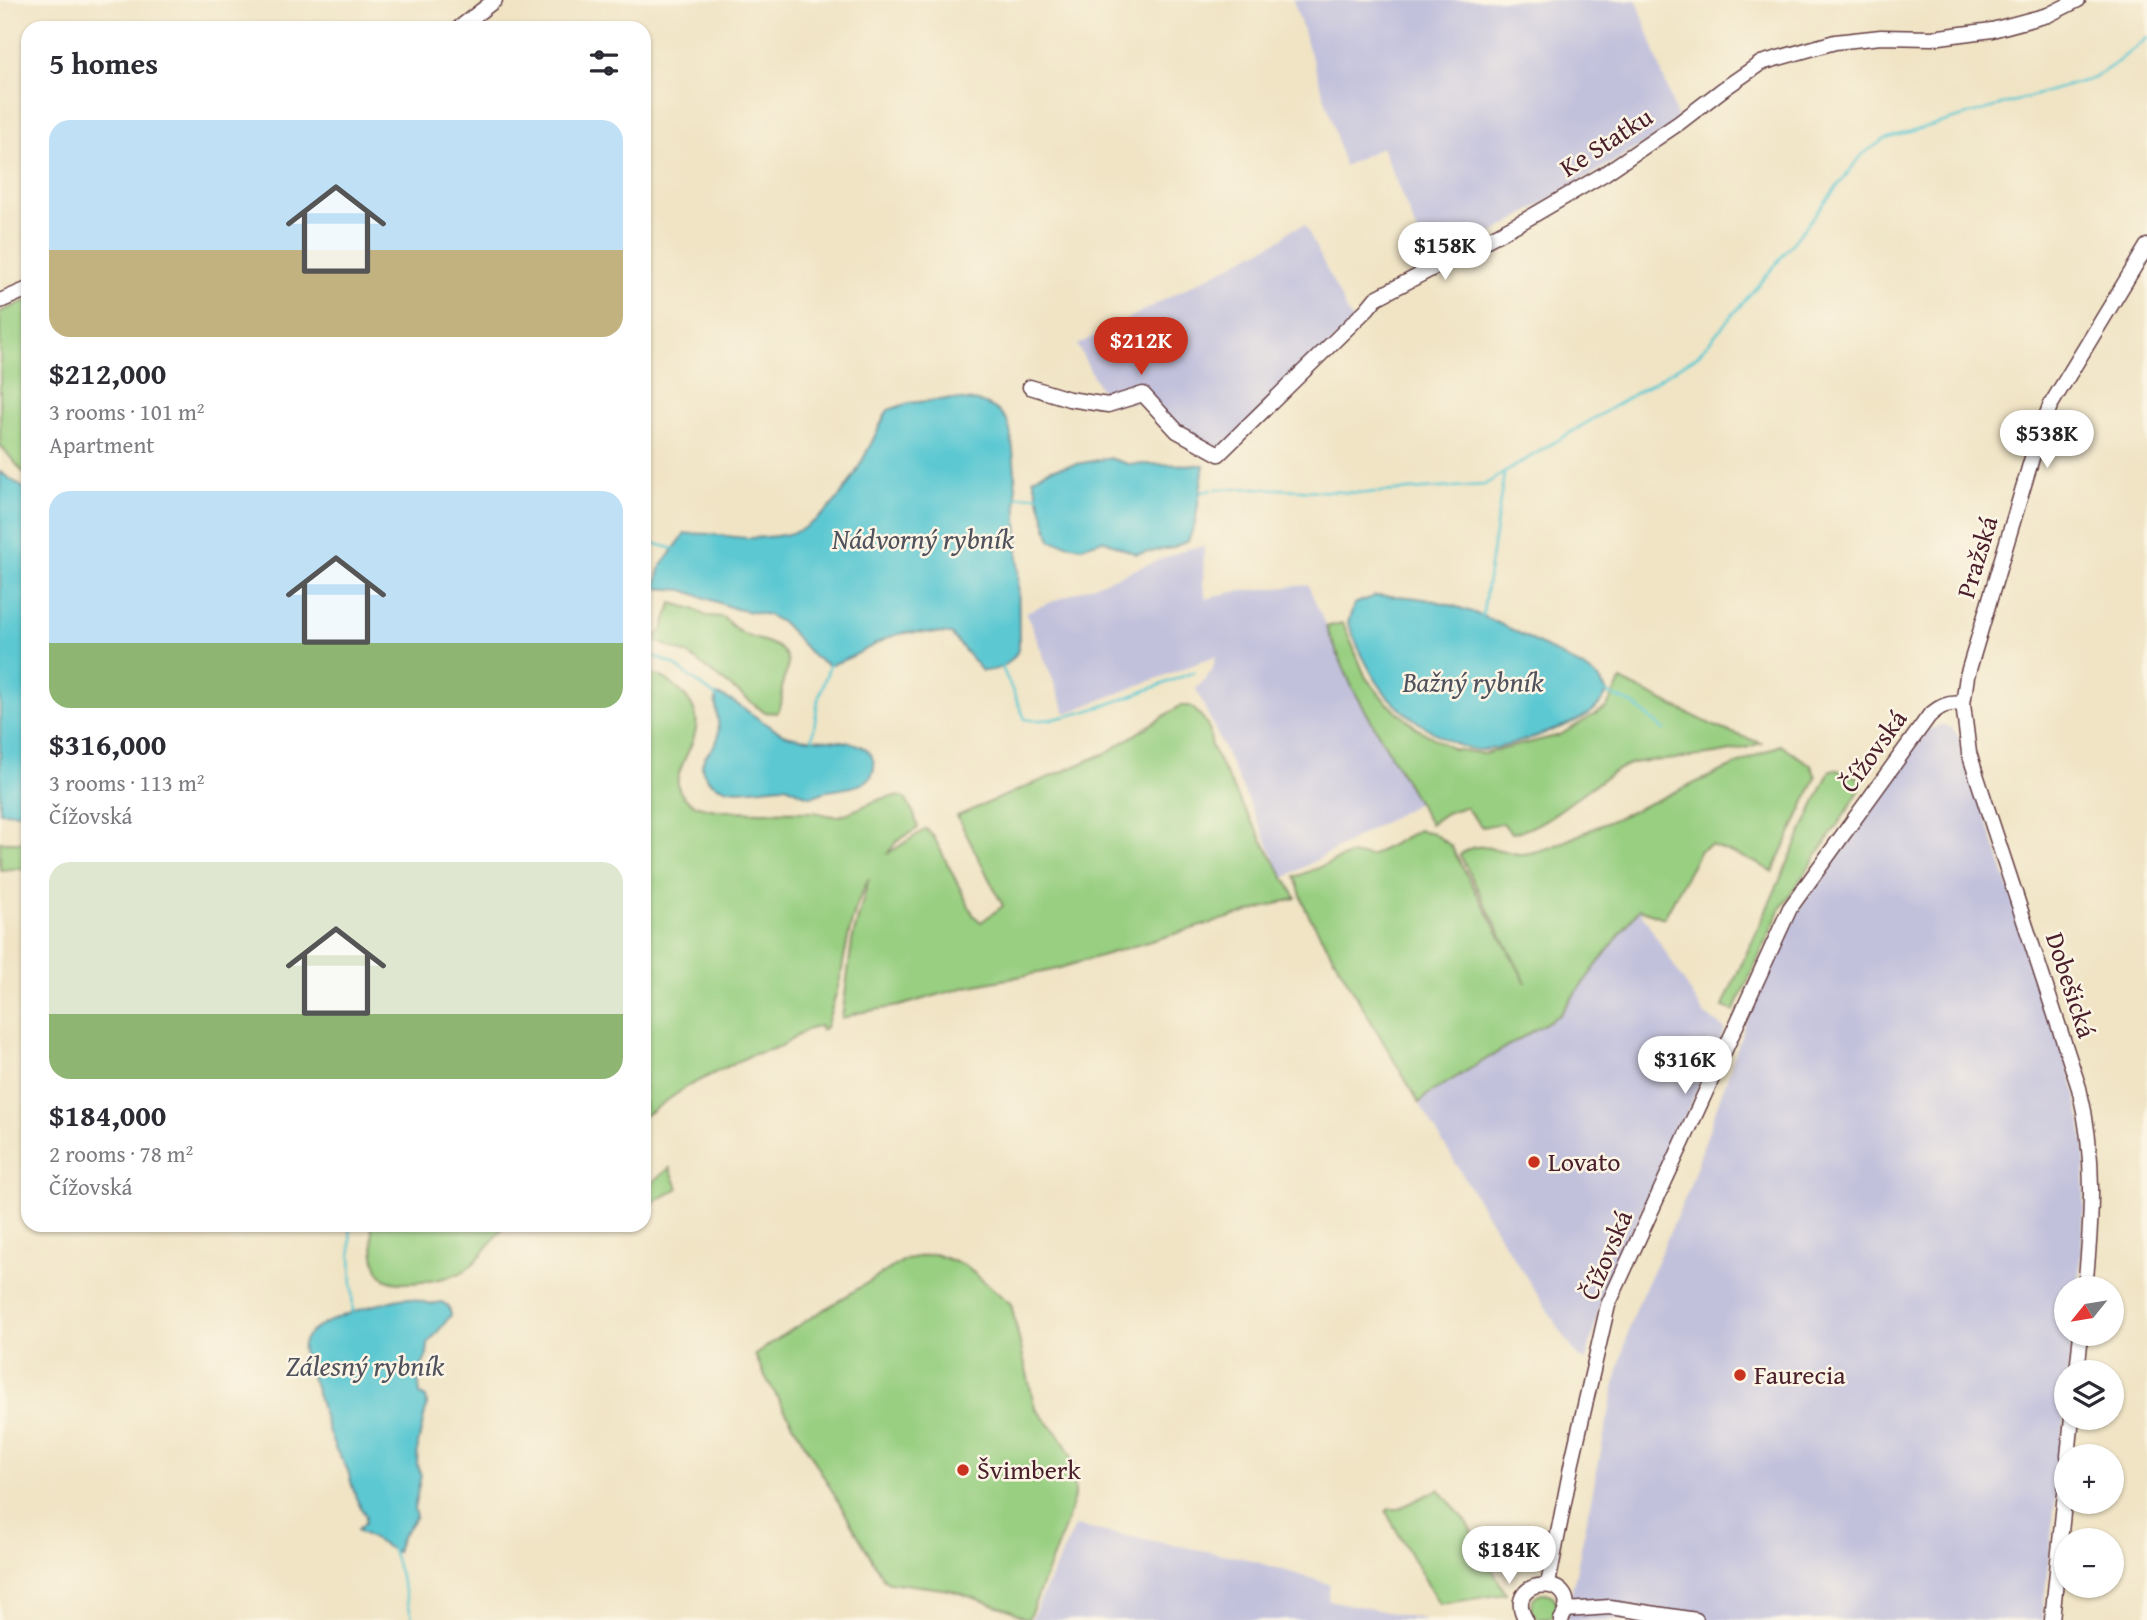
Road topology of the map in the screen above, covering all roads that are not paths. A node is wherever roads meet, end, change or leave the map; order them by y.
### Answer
1 (495, 0) edge
2 (2078, 0) edge
3 (468, 21) edge
4 (2147, 246) edge
5 (21, 292) edge
6 (0, 301) edge
7 (1030, 387) dead end
8 (1963, 704) junction
9 (2086, 1276) edge
10 (2063, 1514) edge
11 (1548, 1584) junction
12 (1563, 1615) edge
13 (1527, 1620) edge
14 (1696, 1620) edge
15 (2052, 1620) edge

1 - 3 street
2 - 7 street, Ke Statku
4 - 8 street, Pražská
5 - 6 street
8 - 9 street, Dobešická
8 - 11 street, Čížovská
10 - 15 street
11 - 12 street
11 - 13 street
12 - 14 street

